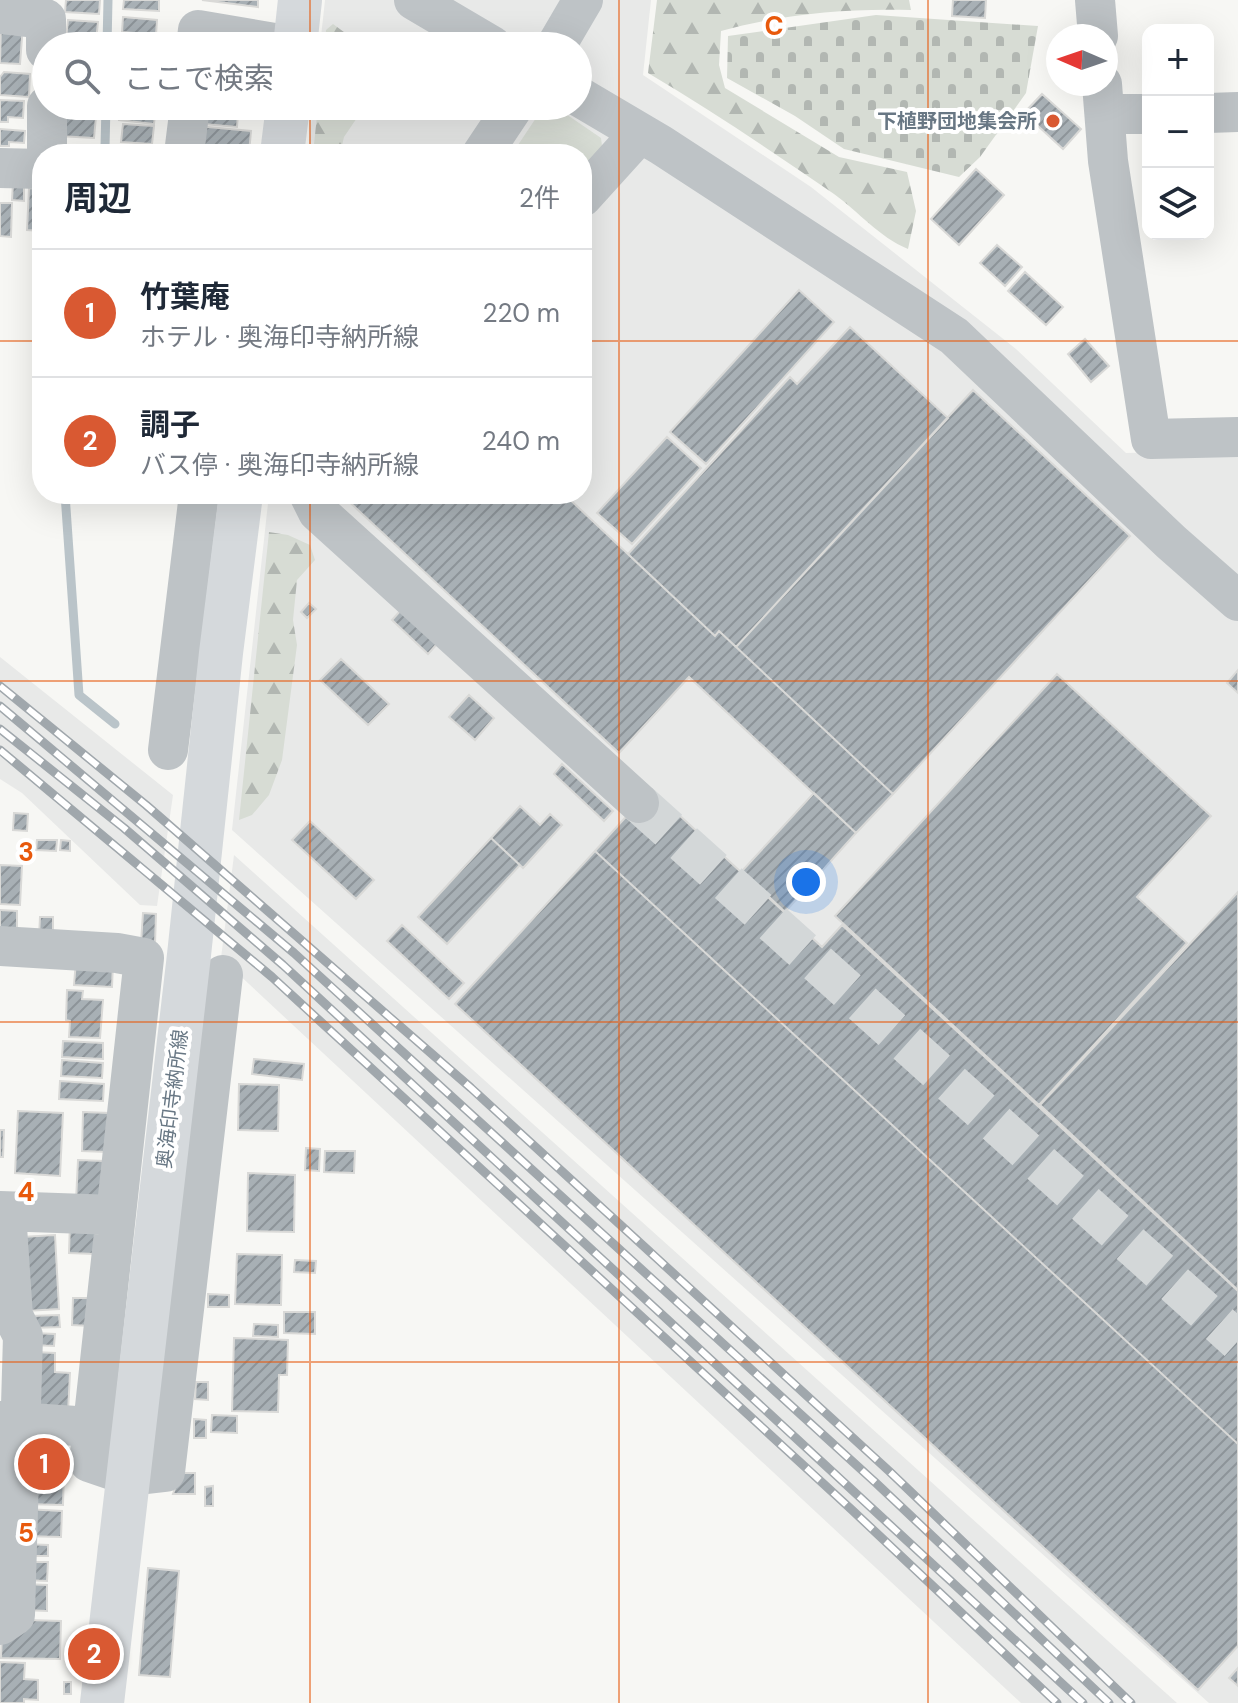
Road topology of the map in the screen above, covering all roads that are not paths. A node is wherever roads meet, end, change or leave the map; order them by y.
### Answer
1 (300, 0) edge
2 (414, 0) edge
3 (583, 0) edge
4 (1095, 0) edge
5 (0, 14) edge
6 (1097, 24) edge
7 (472, 30) edge
8 (46, 32) edge
9 (295, 32) edge
10 (564, 32) edge
11 (1104, 99) edge
12 (592, 104) edge
13 (1142, 112) edge
14 (1238, 112) edge
15 (1214, 113) edge
16 (47, 120) edge
17 (188, 120) edge
18 (286, 120) edge
19 (505, 120) edge
20 (640, 133) junction
21 (47, 144) edge
22 (185, 144) edge
23 (283, 144) edge
24 (489, 144) edge
25 (0, 168) edge
26 (32, 169) edge
27 (592, 186) edge
28 (1238, 437) edge
29 (198, 504) edge
30 (240, 504) edge
31 (314, 504) edge
32 (1238, 601) edge
33 (168, 750) dead end
34 (639, 803) tunnel mouth
35 (0, 946) edge
36 (223, 975) dead end
37 (3, 1212) edge
38 (115, 1215) junction
39 (10, 1421) edge
40 (91, 1427) junction
41 (130, 1476) junction
42 (0, 1625) edge
43 (102, 1703) edge

1 - 9 main road
2 - 7 street
3 - 10 street
4 - 6 street
5 - 8 street
11 - 13 street
11 - 28 street
12 - 20 street
14 - 15 street
16 - 21 street
17 - 22 street
18 - 23 main road
19 - 24 street
20 - 27 street
20 - 32 street
25 - 26 street
29 - 33 street
30 - 41 main road, 奥海印寺納所線
31 - 34 street
35 - 38 street
36 - 41 street
37 - 38 street
37 - 39 street
38 - 40 street
39 - 40 street
39 - 42 street
40 - 41 street
41 - 43 main road, 奥海印寺納所線

